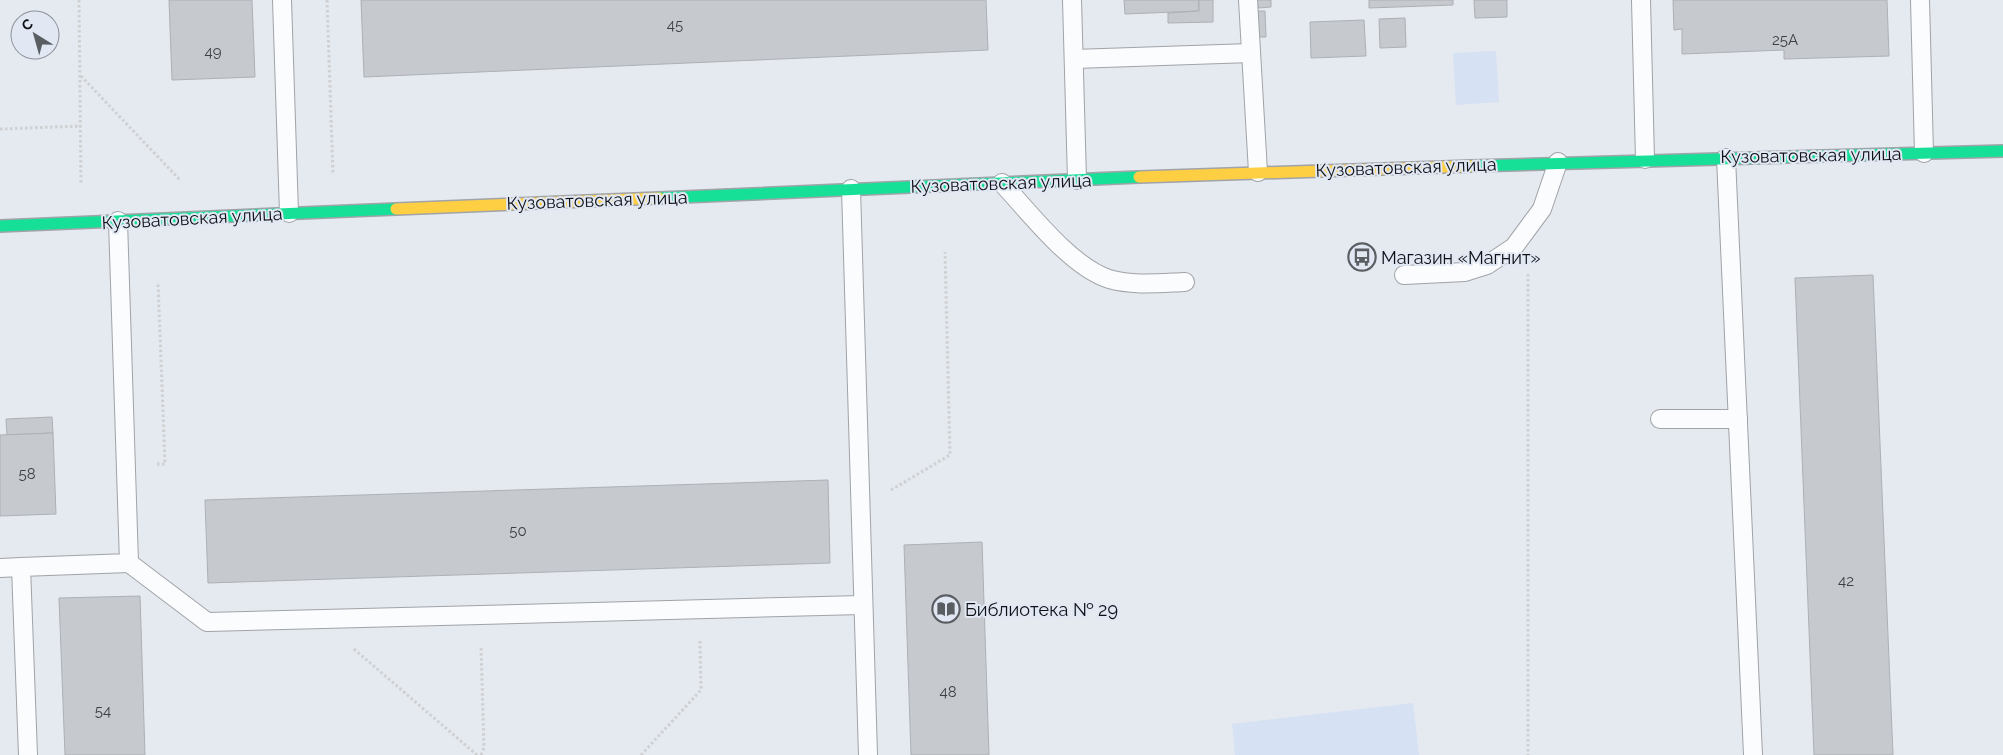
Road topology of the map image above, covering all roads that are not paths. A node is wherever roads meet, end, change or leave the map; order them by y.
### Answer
1 (282, 0) edge
2 (1072, 0) edge
3 (1248, 0) edge
4 (1641, 0) edge
5 (1920, 0) edge
6 (1251, 53) junction
7 (1074, 59) junction
8 (2003, 151) edge
9 (1924, 153) junction
10 (1726, 158) junction
11 (1645, 159) junction
12 (1558, 162) junction
13 (1258, 172) junction
14 (1077, 180) junction
15 (1002, 183) junction
16 (852, 189) junction
17 (289, 213) junction
18 (118, 221) junction
19 (0, 226) edge
20 (1404, 275) dead end
21 (1185, 282) dead end
22 (1660, 419) dead end
23 (1738, 419) junction
24 (129, 562) junction
25 (21, 567) junction
26 (0, 568) edge
27 (862, 606) junction
28 (28, 755) edge
29 (868, 755) edge
30 (1753, 755) edge

1 - 17 lane
2 - 7 lane
3 - 6 lane
4 - 11 lane
5 - 9 lane
6 - 7 lane
6 - 13 lane
7 - 14 lane
8 - 9 street, Кузоватовская улица
9 - 10 street, Кузоватовская улица
10 - 11 street, Кузоватовская улица
10 - 23 lane
11 - 12 street, Кузоватовская улица
12 - 13 street, Кузоватовская улица
12 - 20 lane
13 - 14 street, Кузоватовская улица
14 - 15 street, Кузоватовская улица
15 - 16 street, Кузоватовская улица
15 - 21 lane
16 - 17 street, Кузоватовская улица
16 - 27 lane
17 - 18 street, Кузоватовская улица
18 - 19 street, Кузоватовская улица
18 - 24 lane
22 - 23 lane
23 - 30 lane
24 - 25 lane
24 - 27 lane
25 - 26 lane
25 - 28 lane
27 - 29 lane

